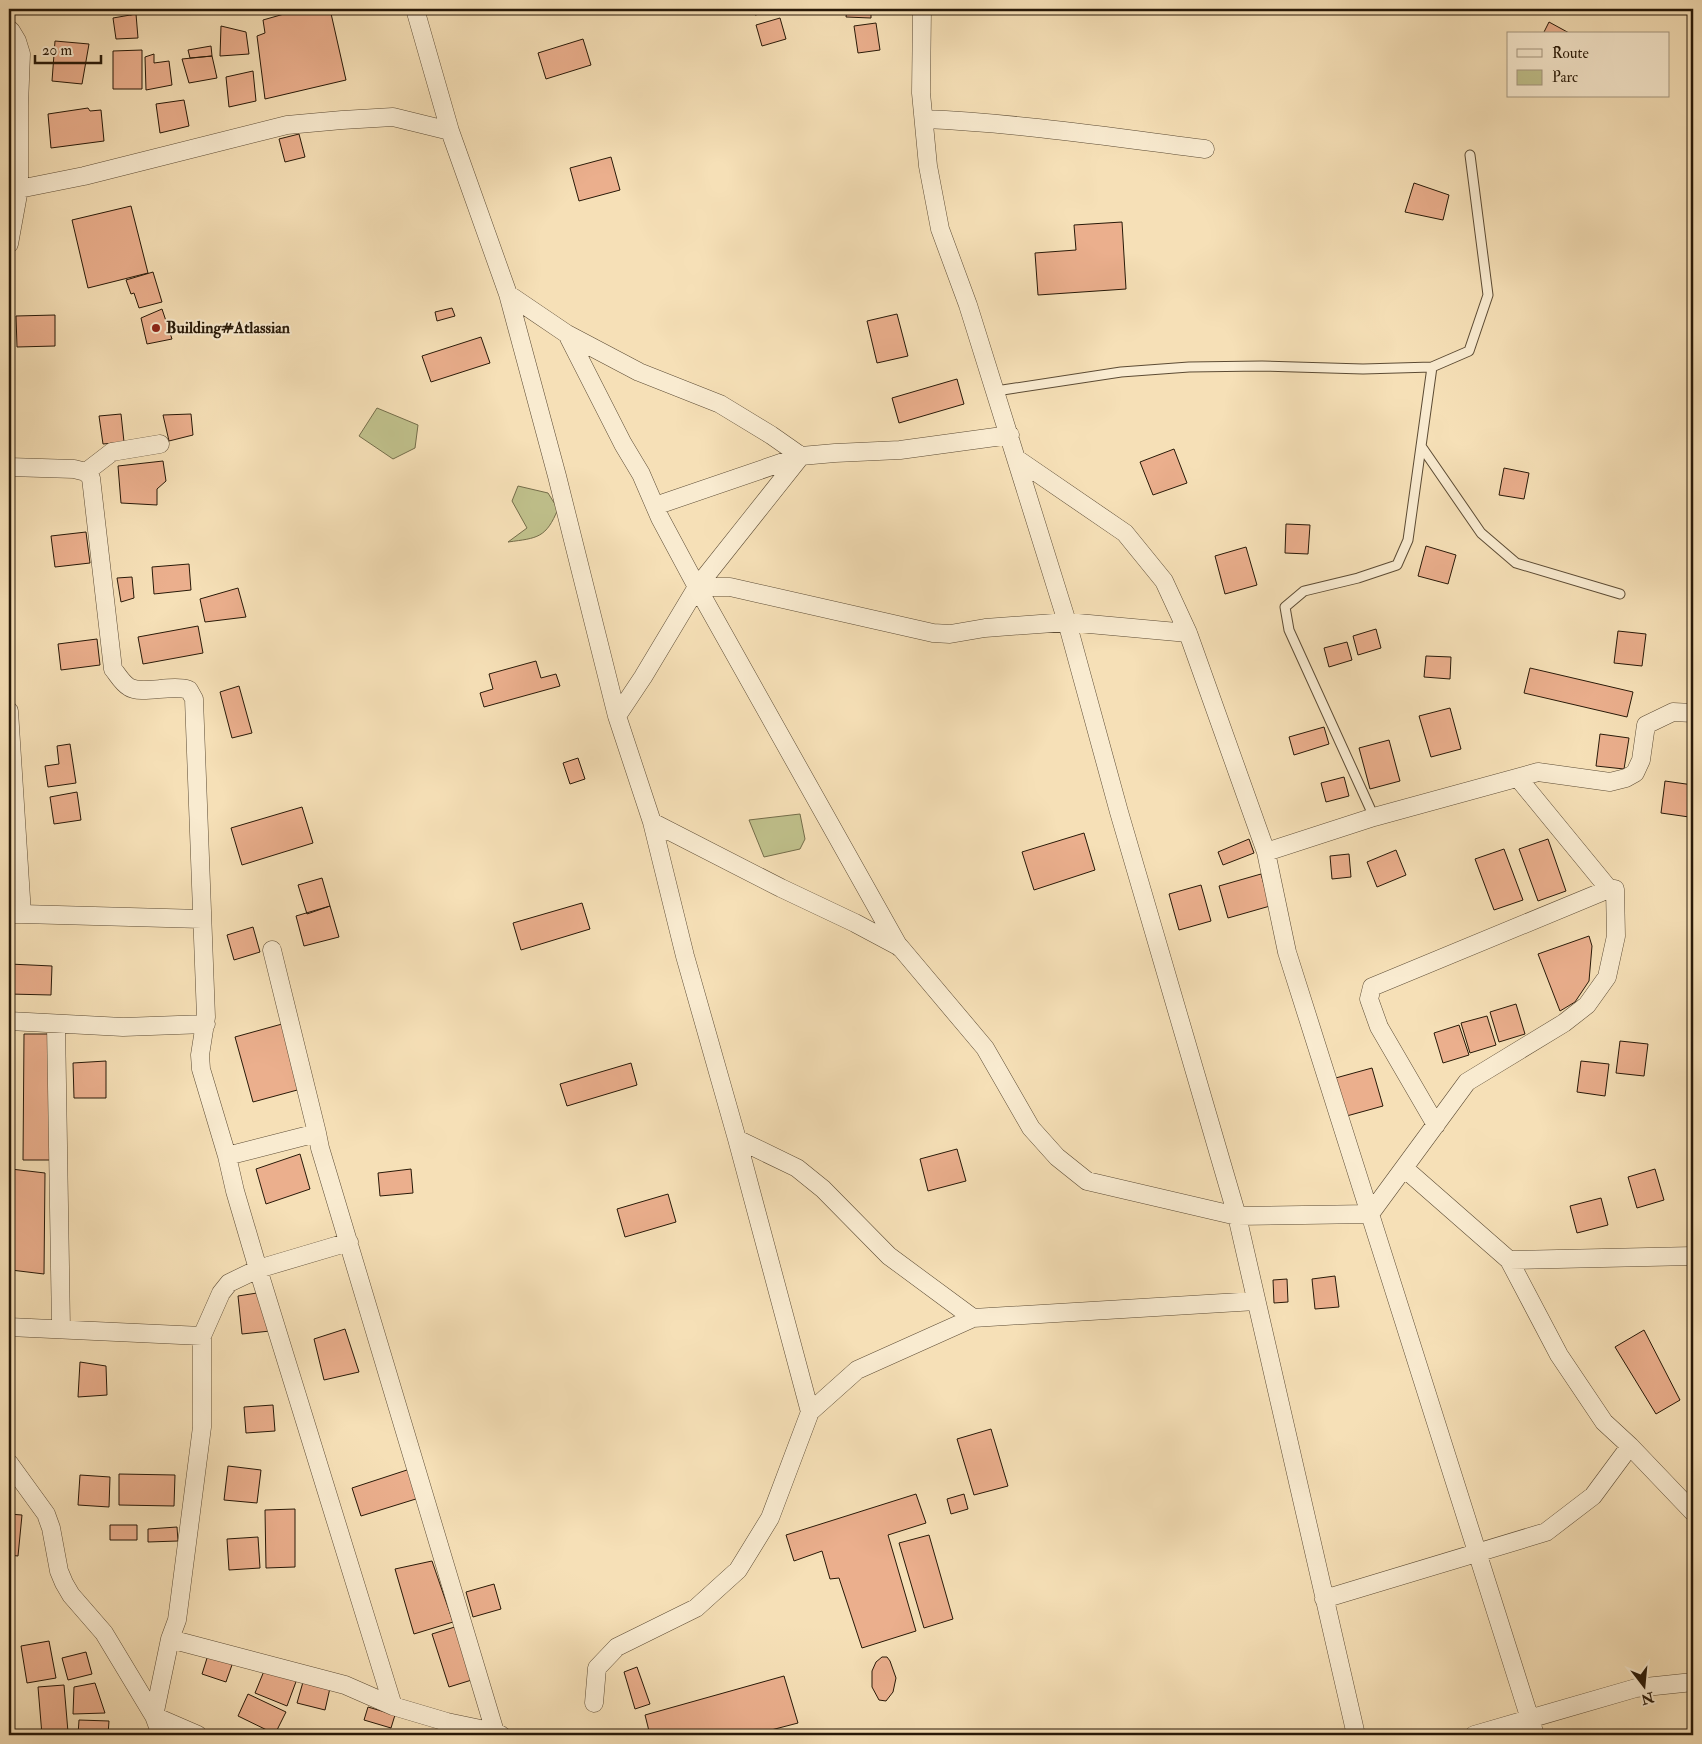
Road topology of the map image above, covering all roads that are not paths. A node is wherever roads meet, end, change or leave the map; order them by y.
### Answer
1 (415, 9) edge
2 (922, 9) edge
3 (9, 30) edge
4 (14, 106) edge
5 (924, 119) junction
6 (450, 131) junction
7 (1205, 148) dead end
8 (1470, 155) dead end
9 (19, 189) junction
10 (9, 244) edge
11 (508, 294) junction
12 (567, 334) junction
13 (1432, 366) junction
14 (996, 391) junction
15 (1010, 435) junction
16 (160, 444) dead end
17 (1421, 446) junction
18 (801, 456) junction
19 (1017, 458) junction
20 (9, 467) edge
21 (86, 472) junction
22 (655, 506) junction
23 (697, 587) junction
24 (1620, 594) dead end
25 (1067, 622) junction
26 (1188, 633) junction
27 (9, 711) edge
28 (1693, 713) edge
29 (616, 716) junction
30 (1518, 778) junction
31 (1374, 817) junction
32 (652, 822) junction
33 (1266, 852) junction
34 (1609, 889) junction
35 (15, 914) edge
36 (202, 919) junction
37 (900, 947) junction
38 (272, 950) dead end
39 (9, 1021) edge
40 (56, 1024) junction
41 (206, 1024) junction
42 (1436, 1125) junction
43 (318, 1133) junction
44 (737, 1139) junction
45 (227, 1156) junction
46 (1404, 1168) junction
47 (1370, 1214) junction
48 (1237, 1216) junction
49 (349, 1242) junction
50 (1693, 1256) edge
51 (1509, 1260) junction
52 (258, 1269) junction
53 (1256, 1301) junction
54 (973, 1318) junction
55 (9, 1327) edge
56 (60, 1328) junction
57 (202, 1336) junction
58 (810, 1412) junction
59 (1630, 1446) junction
60 (9, 1463) edge
61 (1693, 1512) edge
62 (1478, 1553) junction
63 (1324, 1599) junction
64 (170, 1639) junction
65 (1693, 1682) edge
66 (594, 1703) dead end
67 (394, 1706) junction
68 (154, 1716) junction
69 (1533, 1727) edge
70 (496, 1734) edge
71 (160, 1735) edge
72 (198, 1735) edge
73 (1356, 1735) edge
74 (1474, 1735) edge

1 - 6 street
2 - 5 street
3 - 4 street
4 - 9 street
5 - 7 street
5 - 14 street
6 - 9 street
6 - 11 street
8 - 13 lane
9 - 10 street
11 - 12 street
11 - 29 street
12 - 18 street
12 - 22 street
13 - 14 lane
13 - 17 lane
14 - 15 street
15 - 18 street
15 - 19 street
16 - 21 street
17 - 24 lane
17 - 31 lane
18 - 22 street
18 - 23 street
19 - 25 street
19 - 26 street
20 - 21 street
21 - 36 street
22 - 23 street
23 - 25 street
23 - 29 street
23 - 37 street
25 - 26 street
25 - 48 street
26 - 33 street
27 - 35 street
28 - 30 street
29 - 32 street
30 - 31 street
30 - 34 street
31 - 33 street
32 - 37 street
32 - 44 street
33 - 47 street
34 - 42 street
34 - 42 street
35 - 36 street
36 - 41 street
37 - 48 street
38 - 43 street
39 - 40 street
40 - 41 street
40 - 56 street
41 - 45 street
42 - 46 street
43 - 45 street
43 - 49 street
44 - 54 street
44 - 58 street
45 - 52 street
46 - 47 street
46 - 51 street
47 - 48 street
47 - 62 street
48 - 53 street
49 - 52 street
49 - 70 street
50 - 51 street
51 - 59 street
52 - 57 street
52 - 67 street
53 - 54 street
53 - 63 street
54 - 58 street
55 - 56 street
56 - 57 street
57 - 64 street
58 - 66 street
59 - 61 street
59 - 62 street
60 - 68 street
62 - 63 street
62 - 69 street
63 - 73 street
64 - 67 street
64 - 68 street
65 - 69 street
67 - 70 street
68 - 71 street
68 - 72 street
69 - 74 street

